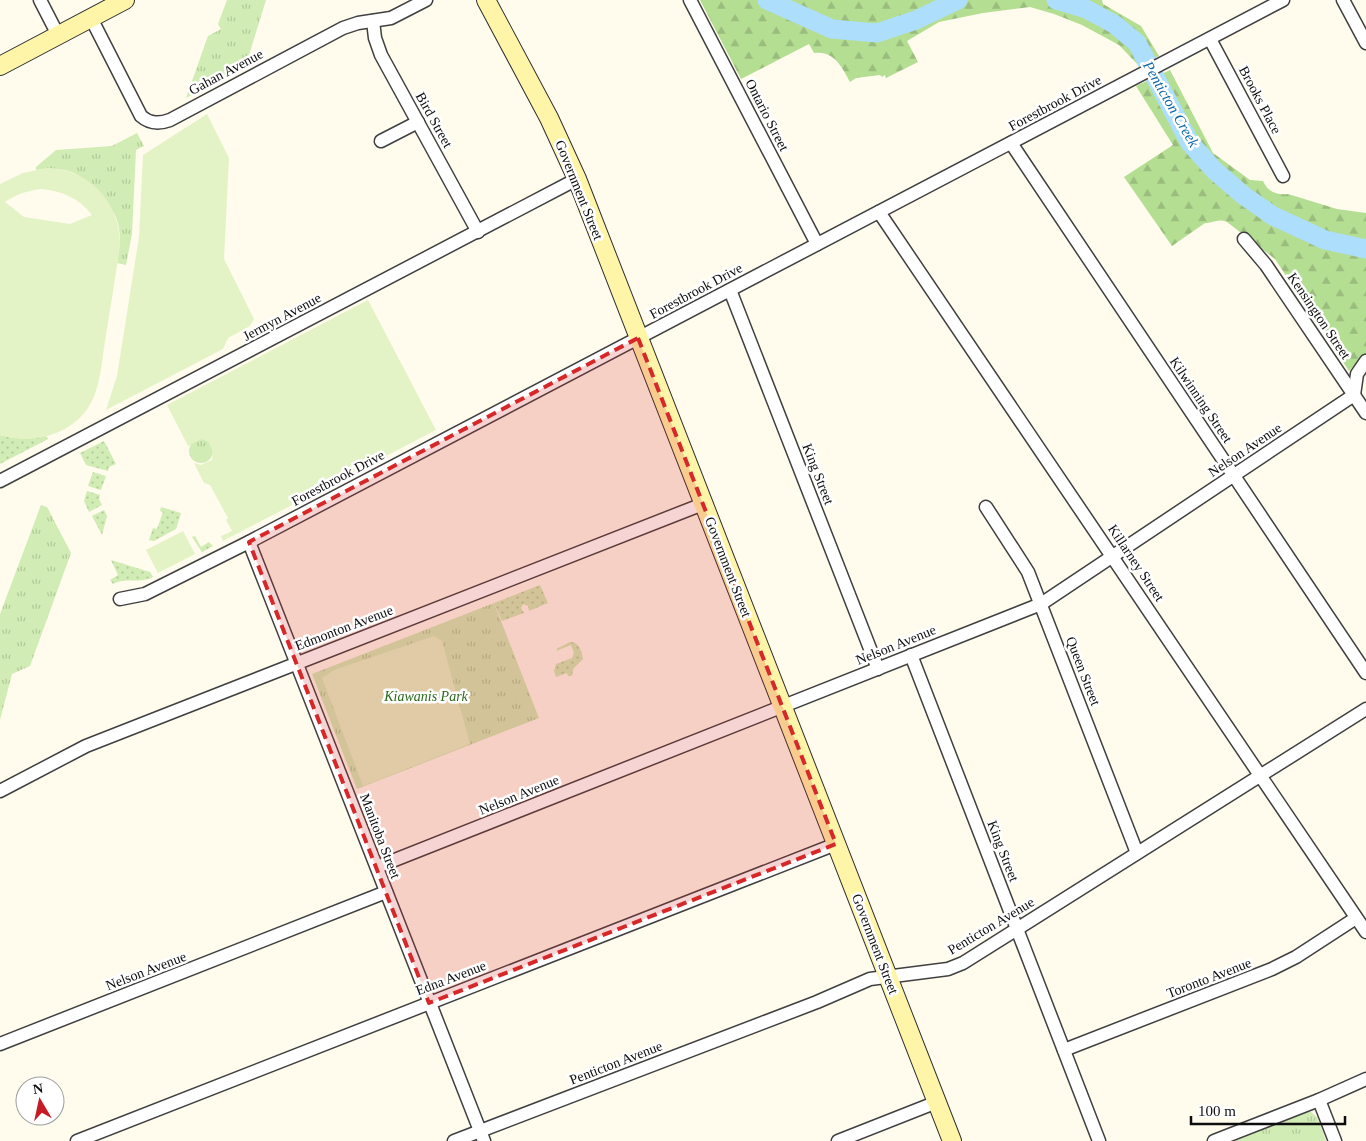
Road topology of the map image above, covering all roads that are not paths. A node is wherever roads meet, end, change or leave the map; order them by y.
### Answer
1 (40, 0) edge
2 (126, 0) edge
3 (426, 0) edge
4 (486, 0) edge
5 (690, 0) edge
6 (1283, 0) edge
7 (1343, 0) edge
8 (91, 18) junction
9 (373, 21) junction
10 (58, 35) junction
11 (1210, 38) junction
12 (1366, 43) edge
13 (0, 66) edge
14 (418, 122) junction
15 (381, 141) dead end
16 (1010, 143) junction
17 (1283, 176) dead end
18 (576, 179) junction
19 (880, 212) junction
20 (478, 232) junction
21 (1244, 239) dead end
22 (817, 244) junction
23 (730, 290) junction
24 (638, 338) junction
25 (1366, 361) edge
26 (1354, 395) junction
27 (1366, 413) edge
28 (1234, 476) junction
29 (0, 481) edge
30 (703, 504) junction
31 (986, 508) dead end
32 (249, 542) junction
33 (1113, 556) junction
34 (120, 599) dead end
35 (1041, 604) junction
36 (911, 655) junction
37 (296, 663) junction
38 (878, 668) junction
39 (1366, 673) edge
40 (783, 706) junction
41 (1366, 709) edge
42 (1261, 775) junction
43 (0, 791) edge
44 (836, 844) junction
45 (1137, 853) junction
46 (377, 867) junction
47 (386, 892) junction
48 (1356, 918) junction
49 (1017, 929) junction
50 (1366, 932) edge
51 (888, 977) junction
52 (429, 1003) junction
53 (0, 1044) edge
54 (1064, 1050) junction
55 (1366, 1079) edge
56 (1319, 1100) junction
57 (937, 1102) junction
58 (482, 1136) edge
59 (77, 1141) edge
60 (454, 1141) edge
61 (838, 1141) edge
62 (952, 1141) edge
63 (1099, 1141) edge
64 (1214, 1141) edge
65 (1335, 1141) edge

1 - 10 street
2 - 8 street
3 - 9 street, Gahan Avenue
4 - 18 street, Government Street
5 - 22 street, Ontario Street
6 - 11 street, Forestbrook Drive
7 - 12 street
8 - 9 street, Gahan Avenue
8 - 10 street
9 - 14 street, Bird Street
10 - 13 street
11 - 16 street, Forestbrook Drive
11 - 17 street, Brooks Place
14 - 15 street
14 - 20 street, Bird Street
16 - 19 street, Forestbrook Drive
16 - 28 street, Kilwinning Street
18 - 20 street, Jermyn Avenue
18 - 24 street, Government Street
19 - 22 street, Forestbrook Drive
19 - 33 street, Killarney Street
20 - 29 street, Jermyn Avenue
21 - 26 street, Kensington Street
22 - 23 street, Forestbrook Drive
23 - 24 street, Forestbrook Drive
23 - 38 street, King Street
24 - 30 street, Government Street
24 - 32 street, Forestbrook Drive
25 - 26 street
26 - 27 street, Kensington Street
26 - 28 street, Nelson Avenue
28 - 33 street, Nelson Avenue
28 - 39 street, Kilwinning Street
30 - 37 street, Edmonton Avenue
30 - 40 street, Government Street
31 - 35 street, Queen Street
32 - 34 street, Forestbrook Drive
32 - 37 street, Manitoba Street
33 - 35 street, Nelson Avenue
33 - 42 street, Killarney Street
35 - 36 street, Nelson Avenue
35 - 45 street, Queen Street
36 - 38 street, Nelson Avenue
36 - 49 street, King Street
37 - 43 street, Edmonton Avenue
37 - 46 street, Manitoba Street
38 - 40 street, Nelson Avenue
40 - 44 street, Government Street
40 - 46 street, Nelson Avenue
41 - 42 street, Penticton Avenue
42 - 45 street, Penticton Avenue
42 - 48 street, Killarney Street
44 - 51 street, Government Street
44 - 52 street, Edna Avenue
45 - 49 street, Penticton Avenue
46 - 47 street, Manitoba Street
47 - 52 street, Manitoba Street
47 - 53 street, Nelson Avenue
48 - 50 street, Killarney Street
48 - 54 street, Toronto Avenue
49 - 51 street, Penticton Avenue
49 - 54 street, King Street
51 - 57 street, Government Street
51 - 58 street, Penticton Avenue
52 - 58 street, Manitoba Street
52 - 59 street, Edna Avenue
54 - 63 street, King Street
55 - 56 street
56 - 64 street
56 - 65 street
57 - 61 street
57 - 62 street, Government Street
58 - 60 street, Penticton Avenue

